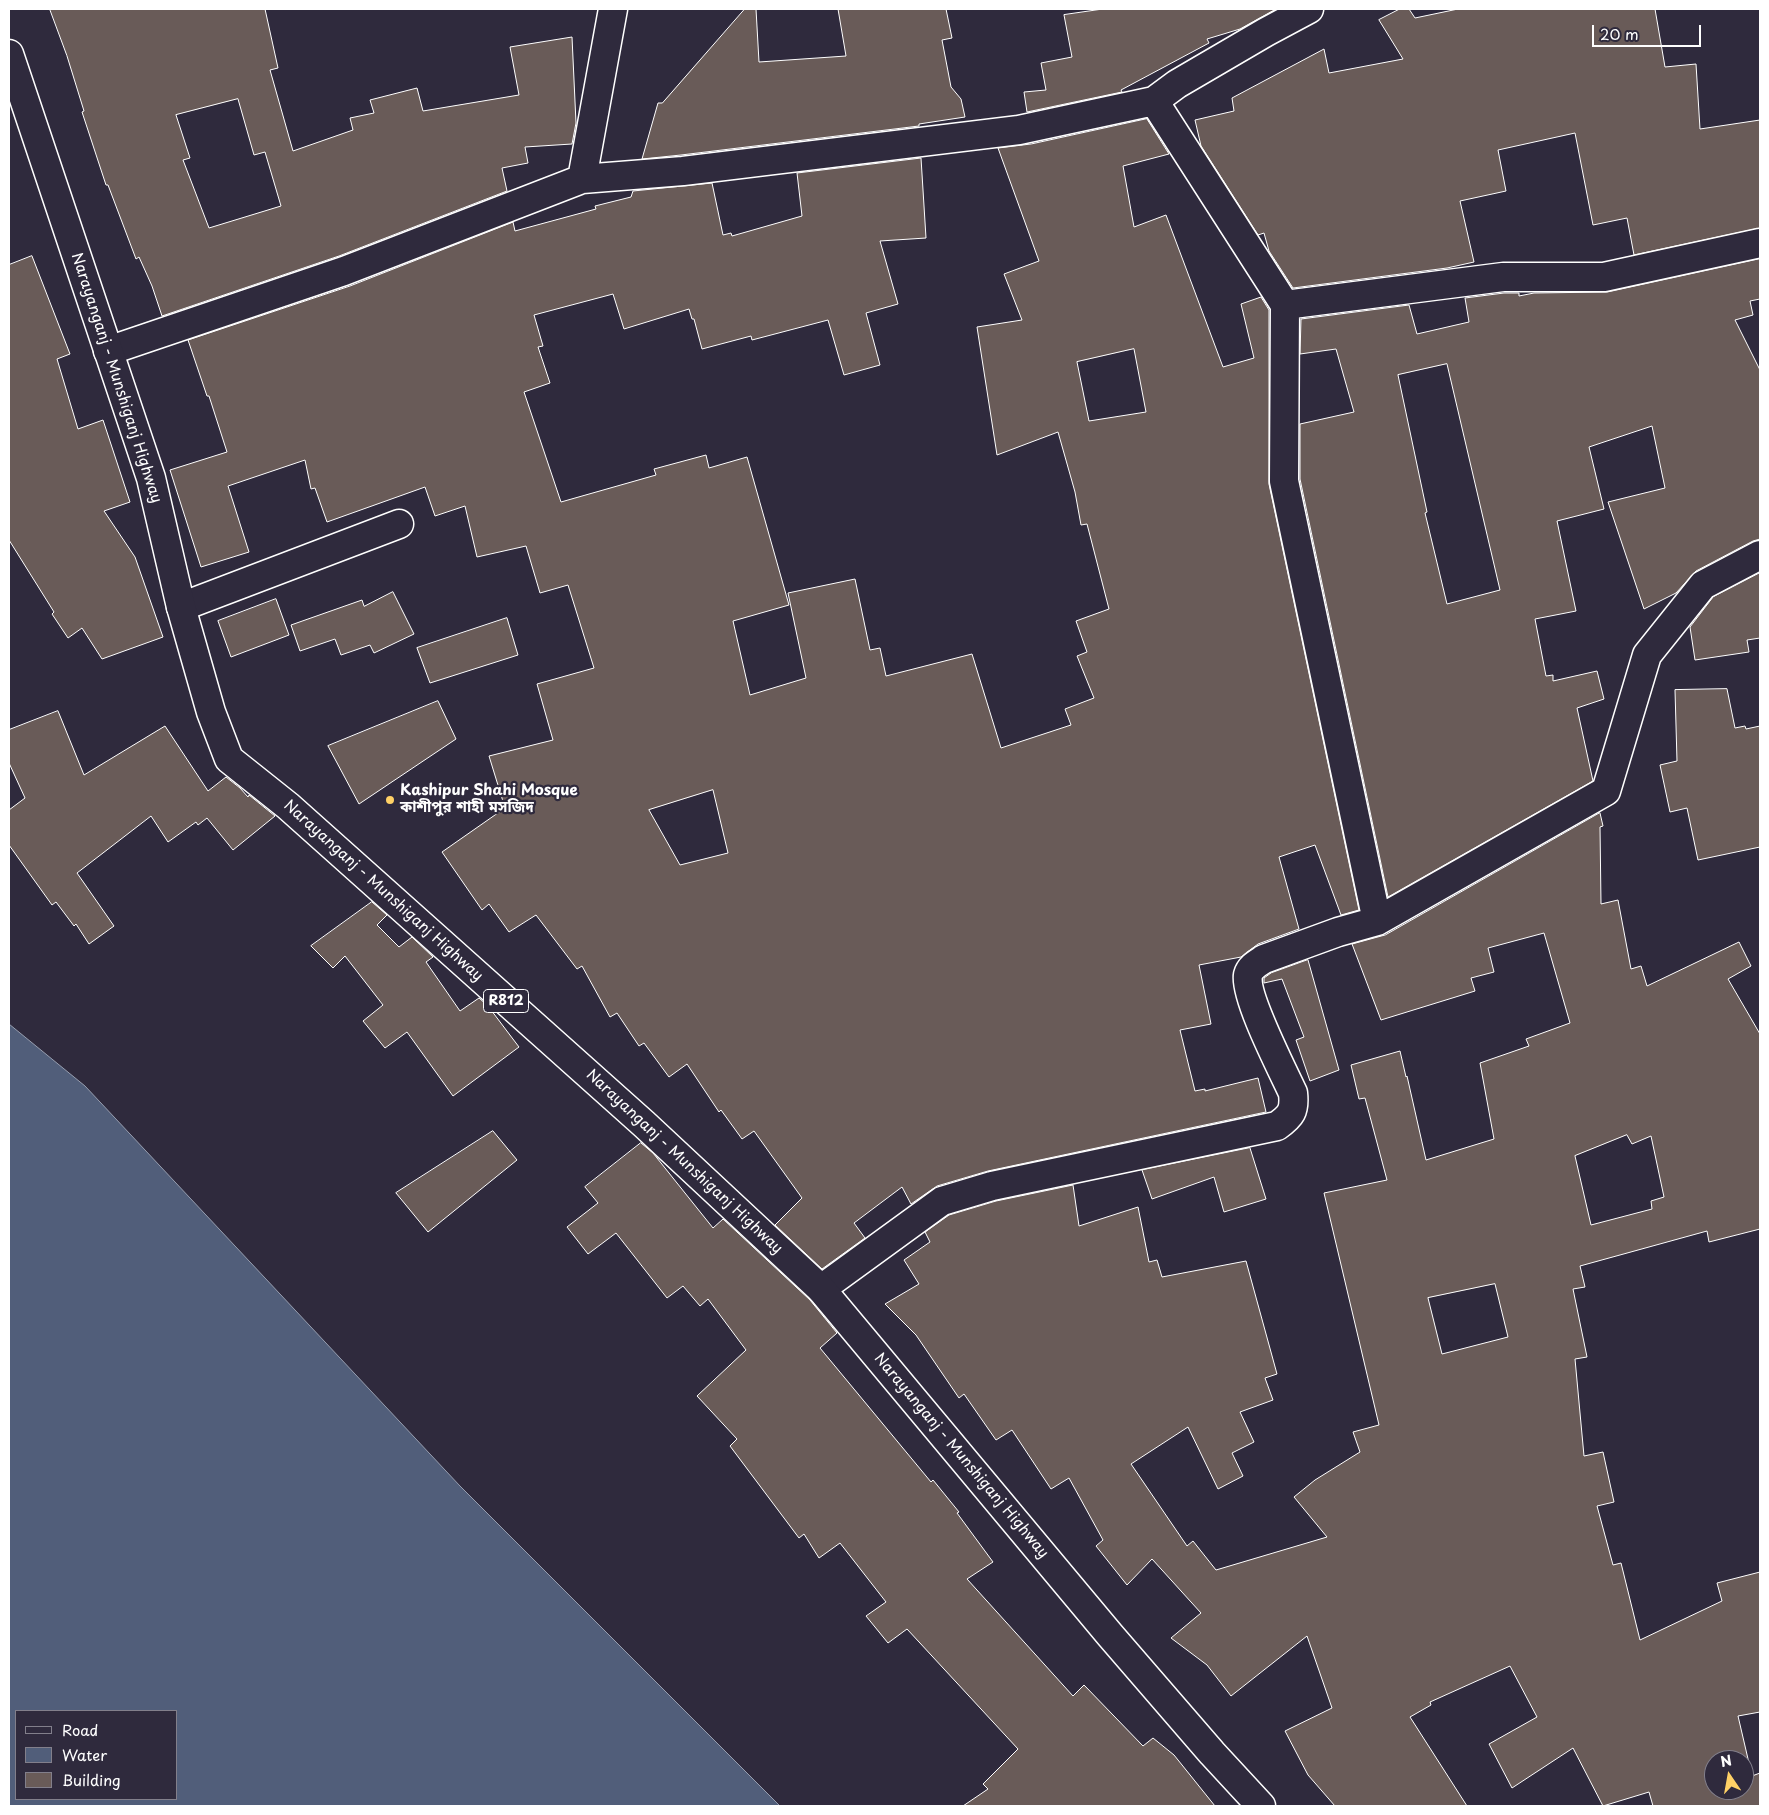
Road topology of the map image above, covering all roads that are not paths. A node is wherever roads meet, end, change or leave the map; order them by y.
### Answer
1 (613, 9) edge
2 (1309, 9) edge
3 (9, 54) edge
4 (1154, 101) junction
5 (582, 178) junction
6 (1760, 243) edge
7 (1285, 305) junction
8 (108, 351) junction
9 (399, 524) dead end
10 (1760, 555) edge
11 (182, 606) junction
12 (1377, 921) junction
13 (822, 1289) junction
14 (1262, 1806) edge

1 - 5 street
2 - 4 street
3 - 8 street, Narayanganj - Munshiganj Highway / R812
4 - 5 street
4 - 7 street
5 - 8 street
6 - 7 street
7 - 12 street
8 - 11 street, Narayanganj - Munshiganj Highway / R812
9 - 11 street
10 - 12 street
11 - 13 street, Narayanganj - Munshiganj Highway / R812
12 - 13 street
13 - 14 street, Narayanganj - Munshiganj Highway / R812

